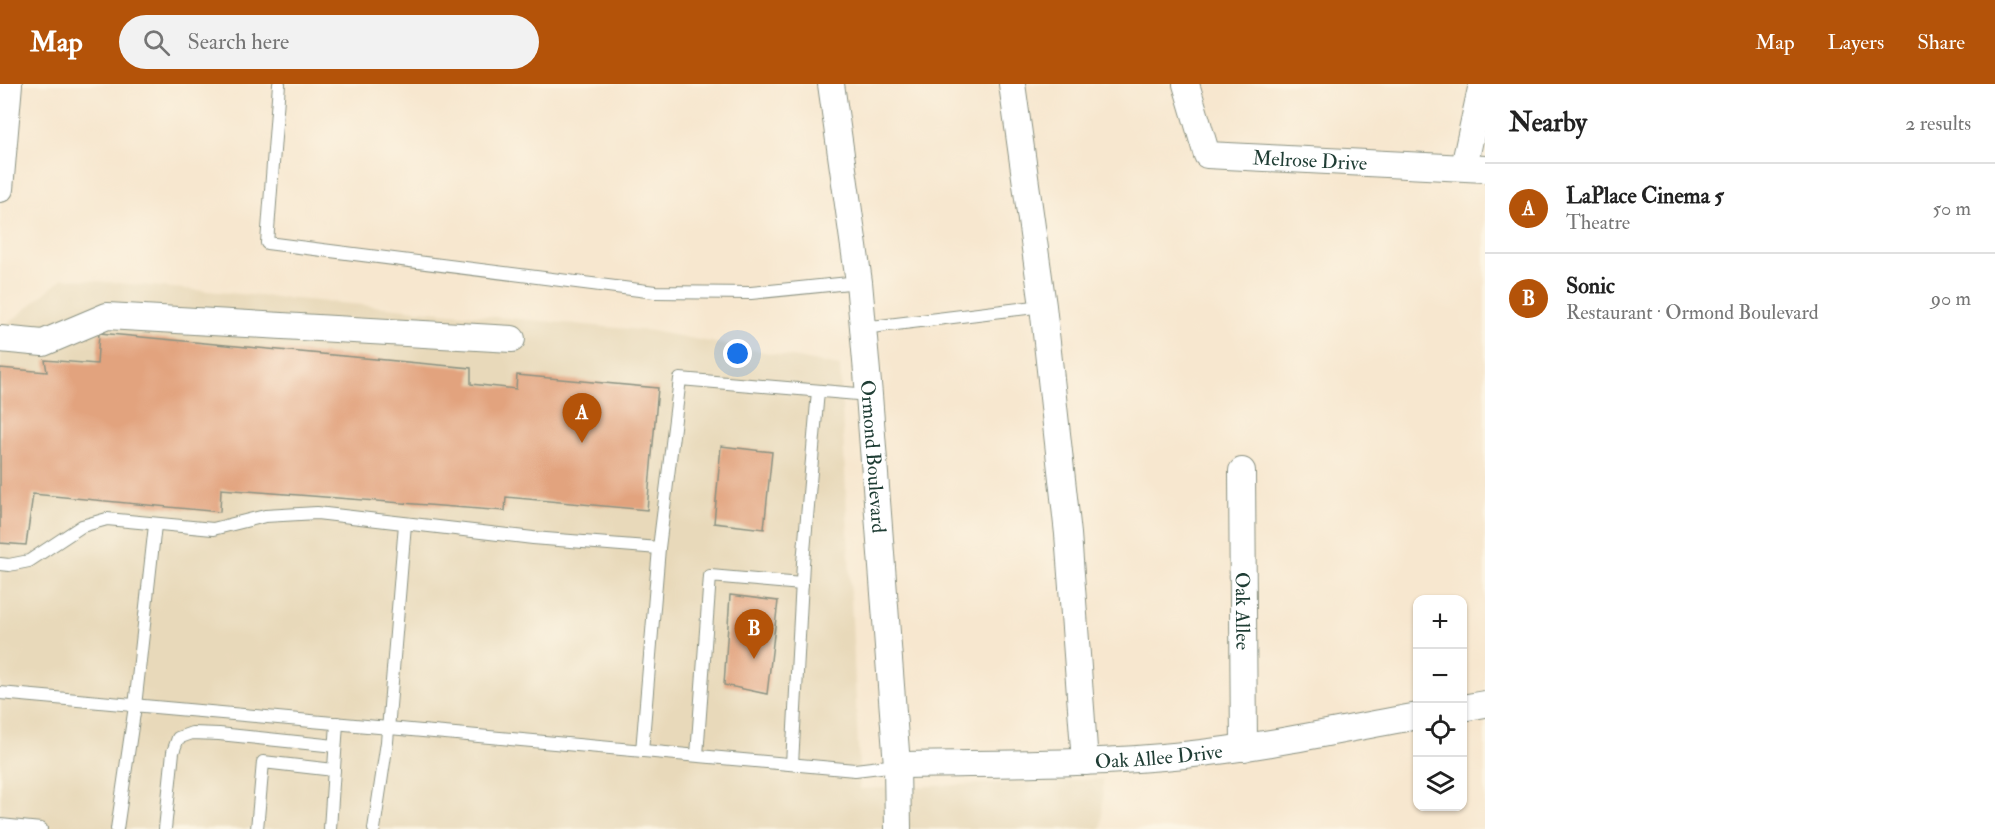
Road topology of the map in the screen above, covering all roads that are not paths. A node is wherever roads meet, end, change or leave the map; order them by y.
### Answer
1 (9, 84) edge
2 (279, 84) edge
3 (831, 84) edge
4 (1012, 84) edge
5 (1186, 84) edge
6 (1482, 84) edge
7 (1475, 168) edge
8 (0, 189) edge
9 (859, 282) junction
10 (1043, 306) junction
11 (863, 328) junction
12 (0, 339) edge
13 (512, 339) dead end
14 (818, 391) junction
15 (869, 395) junction
16 (1242, 471) dead end
17 (405, 524) junction
18 (155, 525) junction
19 (659, 548) junction
20 (0, 564) edge
21 (802, 584) junction
22 (0, 693) edge
23 (1485, 704) edge
24 (135, 706) junction
25 (1467, 707) edge
26 (1413, 717) edge
27 (337, 723) junction
28 (388, 727) junction
29 (335, 746) junction
30 (1244, 748) junction
31 (642, 751) junction
32 (697, 755) junction
33 (1085, 762) junction
34 (792, 764) junction
35 (897, 765) junction
36 (334, 770) junction
37 (0, 825) edge
38 (41, 829) edge
39 (117, 829) edge
40 (165, 829) edge
41 (256, 829) edge
42 (330, 829) edge
43 (374, 829) edge
44 (898, 829) edge

1 - 8 street
2 - 9 lane
3 - 9 street, Ormond Boulevard
4 - 10 street
5 - 7 street, Melrose Drive
6 - 7 street
9 - 11 street, Ormond Boulevard
10 - 11 lane
10 - 33 street
11 - 15 street, Ormond Boulevard
12 - 13 street
14 - 15 lane
14 - 19 lane
14 - 21 lane
15 - 35 street, Ormond Boulevard
16 - 30 street, Oak Allee
17 - 18 lane
17 - 19 lane
17 - 28 lane
18 - 20 lane
18 - 24 lane
19 - 31 lane
21 - 32 lane
21 - 34 lane
22 - 24 lane
23 - 25 street
24 - 27 lane
24 - 39 lane
26 - 30 street, Oak Allee Drive
27 - 28 lane
27 - 29 lane
28 - 31 lane
28 - 43 lane
29 - 36 lane
29 - 40 lane
30 - 33 street, Oak Allee Drive
31 - 32 lane
32 - 34 lane
33 - 35 street, Oak Allee Drive
34 - 35 lane
35 - 44 street, Ormond Boulevard
36 - 41 lane
36 - 42 lane
37 - 38 lane

